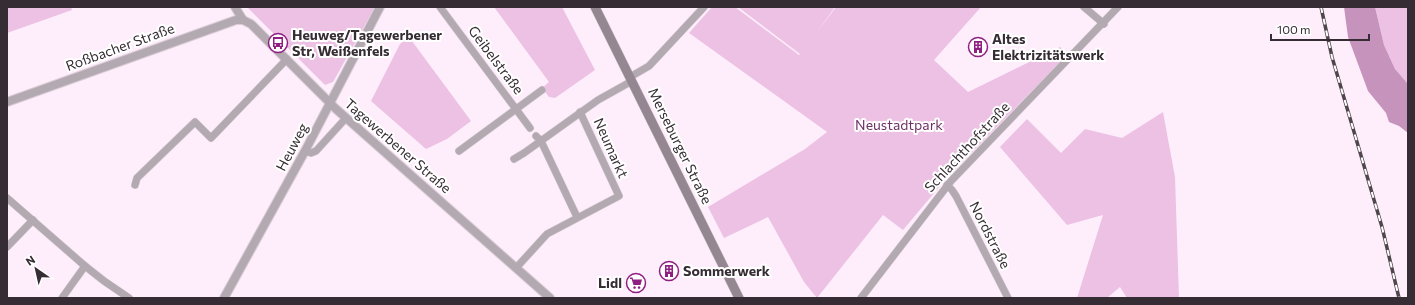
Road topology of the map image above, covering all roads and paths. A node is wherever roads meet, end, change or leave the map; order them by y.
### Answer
1 (235, 7) edge
2 (380, 7) edge
3 (440, 7) edge
4 (595, 7) edge
5 (704, 7) edge
6 (1084, 7) edge
7 (1118, 7) edge
8 (243, 20) junction
9 (1104, 24) junction
10 (287, 59) junction
11 (631, 79) junction
12 (542, 90) dead end
13 (7, 102) edge
14 (330, 103) junction
15 (516, 109) junction
16 (580, 112) junction
17 (346, 118) junction
18 (530, 128) dead end
19 (538, 139) junction
20 (305, 151) junction
21 (459, 151) dead end
22 (514, 159) dead end
23 (135, 185) dead end
24 (947, 185) junction
25 (7, 198) edge
26 (577, 217) junction
27 (33, 220) junction
28 (7, 247) edge
29 (85, 266) junction
30 (516, 268) junction
31 (62, 298) edge
32 (129, 298) edge
33 (224, 298) edge
34 (550, 298) edge
35 (739, 298) edge
36 (861, 298) edge
37 (1008, 298) edge

1 - 8 street, Tagewerbener Straße
2 - 14 street, Heuweg
3 - 15 street, Geibelstraße
4 - 11 main road, Merseburger Straße
5 - 11 street
6 - 9 street
7 - 9 street, Schlachthofstraße
8 - 10 street, Tagewerbener Straße
8 - 13 street, Roßbacher Straße
9 - 24 street, Schlachthofstraße
10 - 14 street, Tagewerbener Straße
10 - 23 street
11 - 16 street
11 - 35 main road, Merseburger Straße
12 - 15 street
14 - 17 street, Tagewerbener Straße
14 - 20 street, Heuweg
15 - 18 street, Geibelstraße
15 - 21 street
16 - 19 street
16 - 26 street, Neumarkt
17 - 20 street
17 - 30 street, Tagewerbener Straße
19 - 22 street
19 - 26 street
20 - 33 street, Heuweg
24 - 36 street, Schlachthofstraße
24 - 37 street, Nordstraße
25 - 27 street
26 - 30 street, Neumarkt
27 - 28 street
27 - 29 street
29 - 31 street
29 - 32 street
30 - 34 street, Tagewerbener Straße

